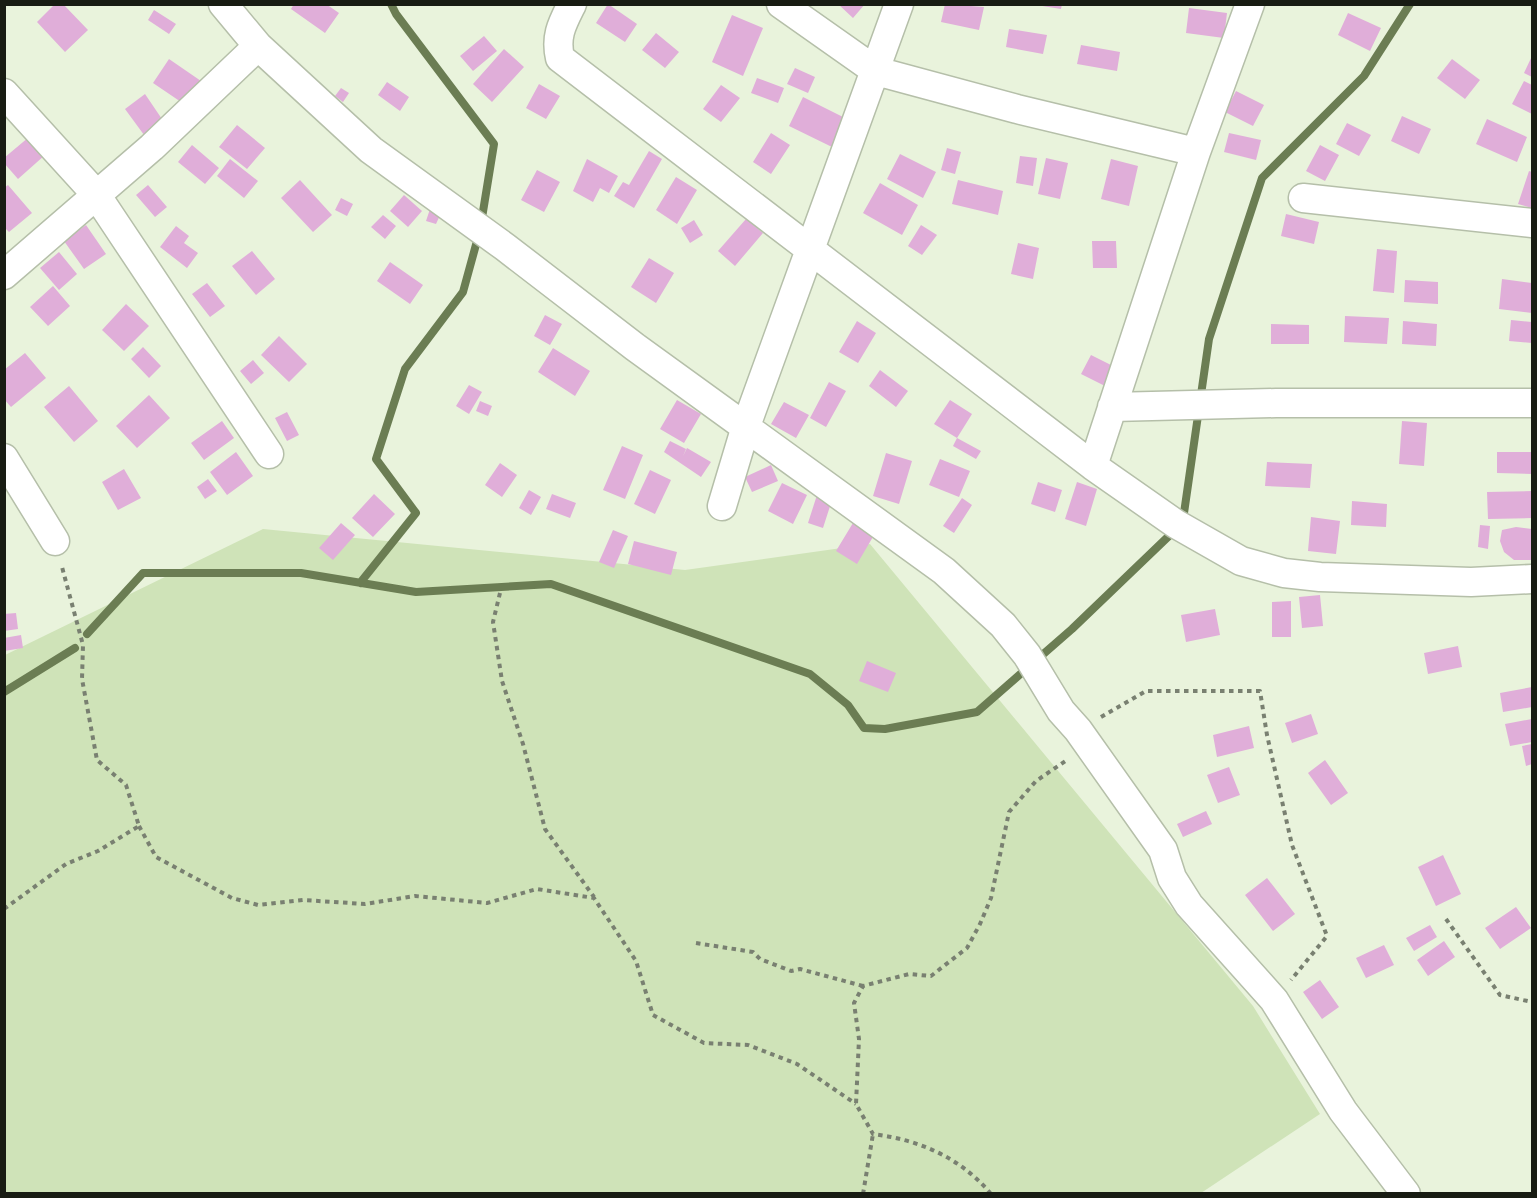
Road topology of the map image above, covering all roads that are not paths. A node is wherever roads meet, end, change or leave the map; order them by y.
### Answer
1 (223, 4) edge
2 (572, 4) edge
3 (781, 4) edge
4 (899, 4) edge
5 (1250, 4) edge
6 (258, 46) junction
7 (876, 71) junction
8 (4, 93) edge
9 (1196, 152) junction
10 (95, 193) junction
11 (1304, 198) dead end
12 (1533, 223) edge
13 (811, 252) junction
14 (4, 275) edge
15 (1533, 403) edge
16 (1112, 407) junction
17 (746, 426) junction
18 (269, 454) dead end
19 (4, 458) edge
20 (1093, 466) junction
21 (722, 506) dead end
22 (55, 541) road end
23 (1533, 579) edge
24 (1406, 1194) edge

1 - 6 street
2 - 13 street
3 - 7 street
4 - 7 street
5 - 9 street
6 - 10 street
6 - 17 street
7 - 9 street
7 - 13 street
8 - 10 street
9 - 16 street
10 - 14 street
10 - 18 street
11 - 12 street
13 - 17 street
13 - 20 street
15 - 16 street
16 - 20 street
17 - 21 street
17 - 24 street
19 - 22 street
20 - 23 street

